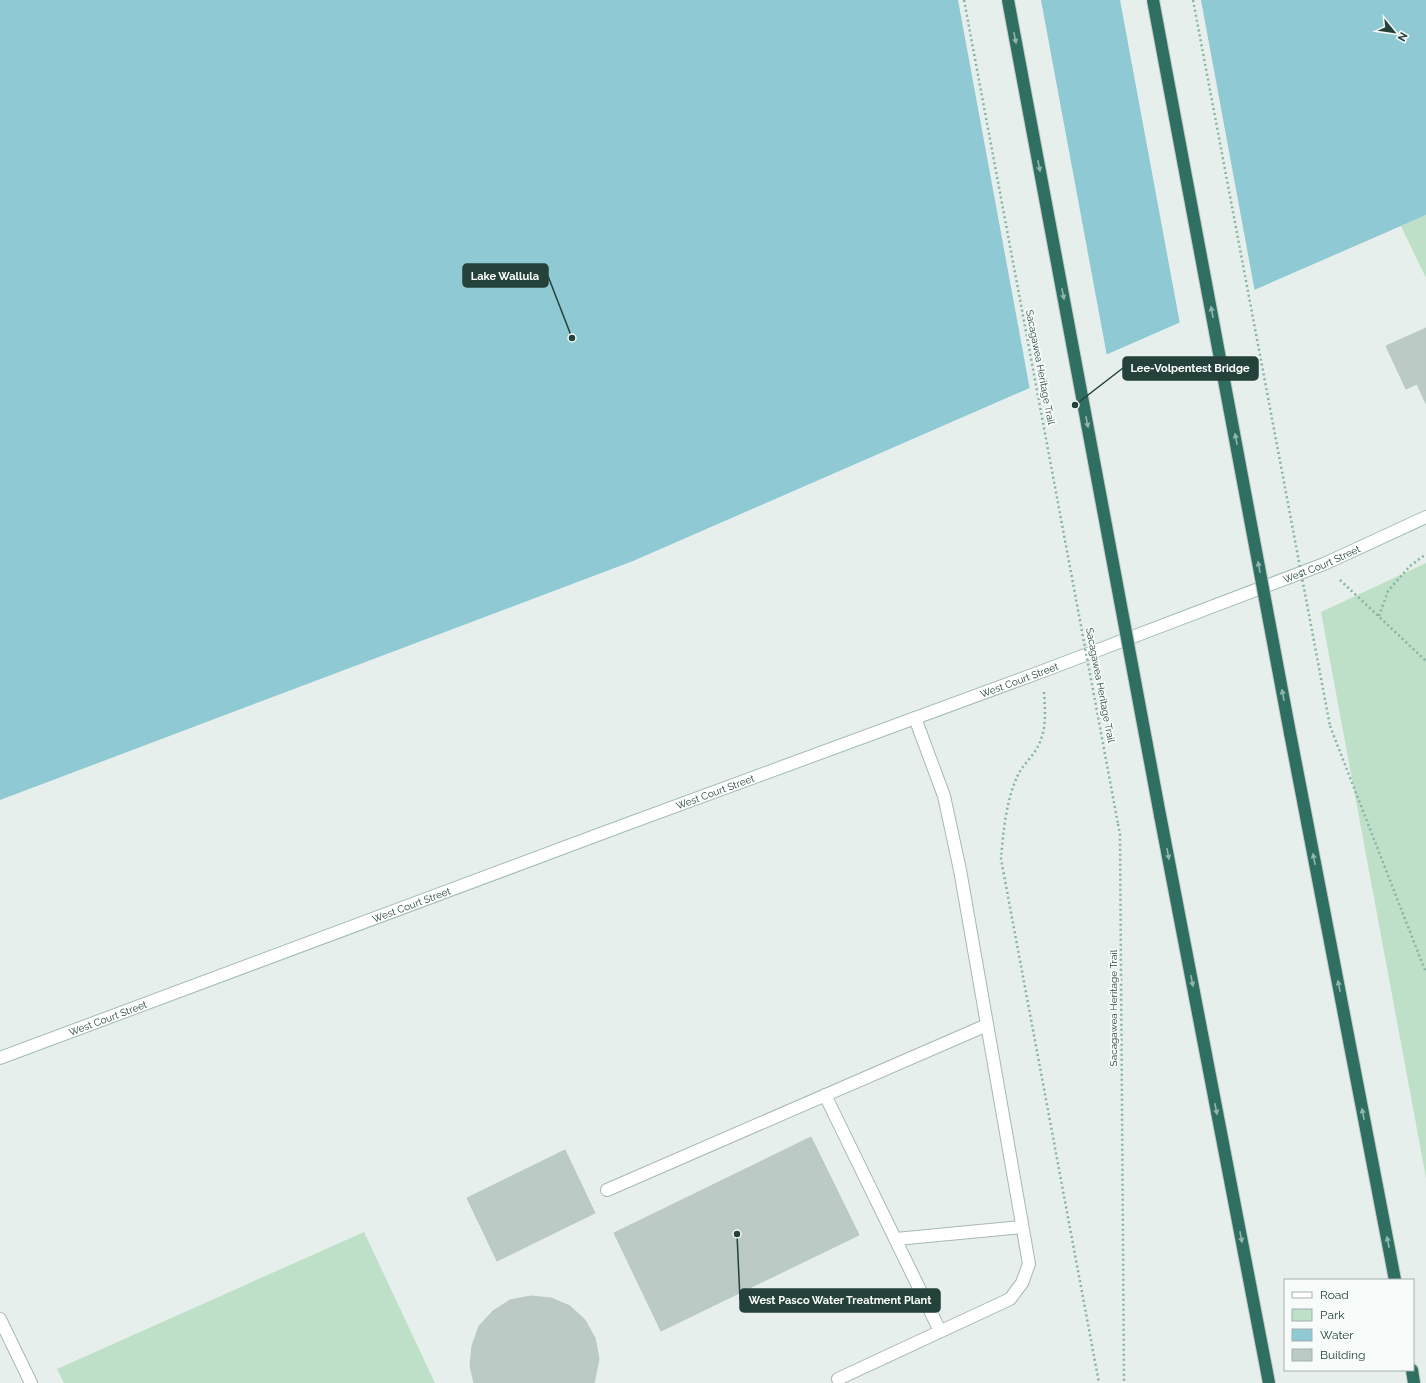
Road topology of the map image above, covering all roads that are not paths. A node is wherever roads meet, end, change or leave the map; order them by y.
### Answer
1 (1008, 0) edge
2 (1153, 0) edge
3 (1426, 517) edge
4 (915, 718) junction
5 (987, 1025) junction
6 (0, 1058) edge
7 (825, 1095) junction
8 (607, 1190) dead end
9 (1022, 1227) junction
10 (896, 1239) junction
11 (1395, 1279) edge
12 (0, 1319) edge
13 (940, 1331) junction
14 (1412, 1371) edge
15 (838, 1379) dead end
16 (31, 1383) edge
17 (1269, 1383) edge
18 (1414, 1383) edge

1 -> 17 highway, bridge
11 -> 2 highway, bridge
3 - 4 main road, West Court Street
4 - 5 main road
4 - 6 main road, West Court Street
5 - 7 main road
5 - 9 main road
7 - 8 main road
7 - 10 main road
9 - 10 main road
9 - 13 main road
10 - 13 main road
12 - 16 main road
13 - 15 main road
14 - 18 highway

